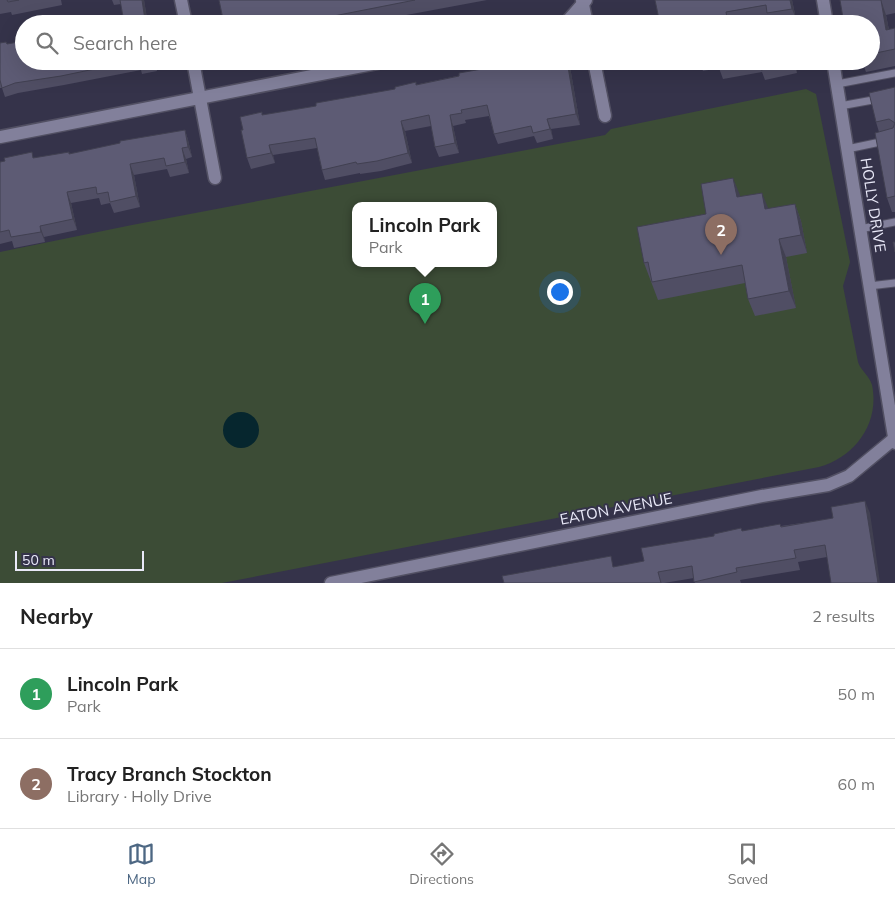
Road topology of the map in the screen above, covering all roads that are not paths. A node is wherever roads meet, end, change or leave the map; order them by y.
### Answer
1 (181, 0) edge
2 (823, 0) edge
3 (584, 1) edge
4 (184, 15) edge
5 (572, 15) edge
6 (586, 15) edge
7 (826, 15) edge
8 (195, 70) edge
9 (342, 70) edge
10 (596, 70) edge
11 (835, 70) edge
12 (895, 74) edge
13 (837, 84) junction
14 (895, 96) edge
15 (200, 98) junction
16 (840, 106) junction
17 (605, 116) dead end
18 (0, 137) edge
19 (895, 139) edge
20 (847, 149) junction
21 (215, 178) dead end
22 (895, 222) edge
23 (860, 229) junction
24 (895, 283) edge
25 (870, 286) junction
26 (895, 440) edge
27 (331, 583) edge

1 - 4 street
2 - 7 street
3 - 5 street
3 - 6 street
8 - 15 street
9 - 15 street
10 - 17 street
11 - 13 street, HOLLY DRIVE
12 - 13 lane
13 - 16 street, HOLLY DRIVE
14 - 16 lane
15 - 18 street
15 - 21 street
16 - 20 street, HOLLY DRIVE
19 - 20 lane
20 - 23 street, HOLLY DRIVE
22 - 23 lane
23 - 25 street, HOLLY DRIVE
24 - 25 lane
25 - 26 street, HOLLY DRIVE
26 - 27 street, EATON AVENUE

